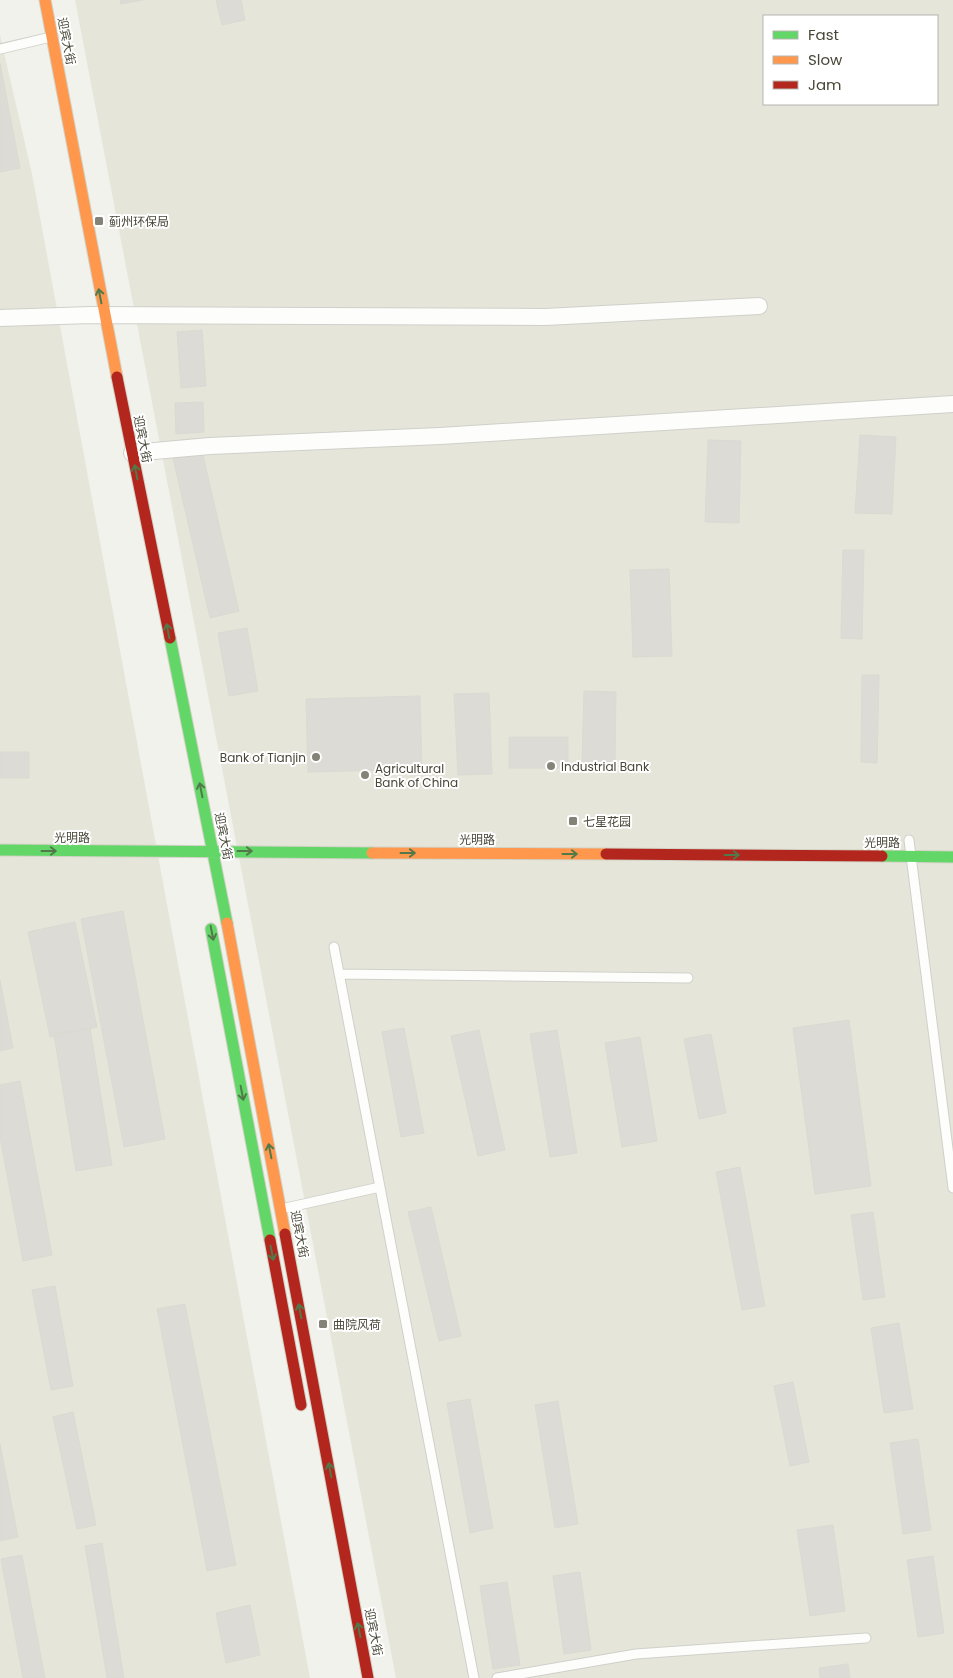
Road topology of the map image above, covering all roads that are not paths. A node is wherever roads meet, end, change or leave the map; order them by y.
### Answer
1 (45, 0) edge
2 (52, 36) junction
3 (0, 50) edge
4 (758, 306) dead end
5 (94, 315) junction
6 (0, 318) edge
7 (953, 404) edge
8 (132, 453) junction
9 (207, 838) junction
10 (909, 840) dead end
11 (0, 850) edge
12 (213, 851) junction
13 (197, 856) junction
14 (910, 856) junction
15 (953, 856) edge
16 (209, 919) dead end
17 (334, 947) dead end
18 (339, 974) junction
19 (688, 978) dead end
20 (380, 1188) junction
21 (953, 1188) edge
22 (281, 1209) junction
23 (302, 1415) dead end
24 (866, 1638) dead end
25 (368, 1678) edge
26 (474, 1678) edge
27 (497, 1678) edge

1 - 2 main road, 迎宾大街
2 - 3 lane
5 -> 2 main road, 迎宾大街
4 - 5 street
5 - 6 street
5 - 8 main road, 迎宾大街
7 - 8 street
9 -> 8 main road, 迎宾大街
9 - 12 main road, 迎宾大街
9 - 13 main road, 迎宾大街
10 - 14 lane
11 -> 13 main road, 光明路
12 - 13 main road, 光明路
12 -> 14 main road, 光明路
22 -> 12 main road, 迎宾大街
14 - 15 main road, 光明路
14 - 21 lane
16 -> 23 main road
17 - 18 lane
18 - 19 lane
18 - 20 lane
20 - 22 lane
20 - 26 lane
25 -> 22 main road, 迎宾大街
24 - 27 lane

